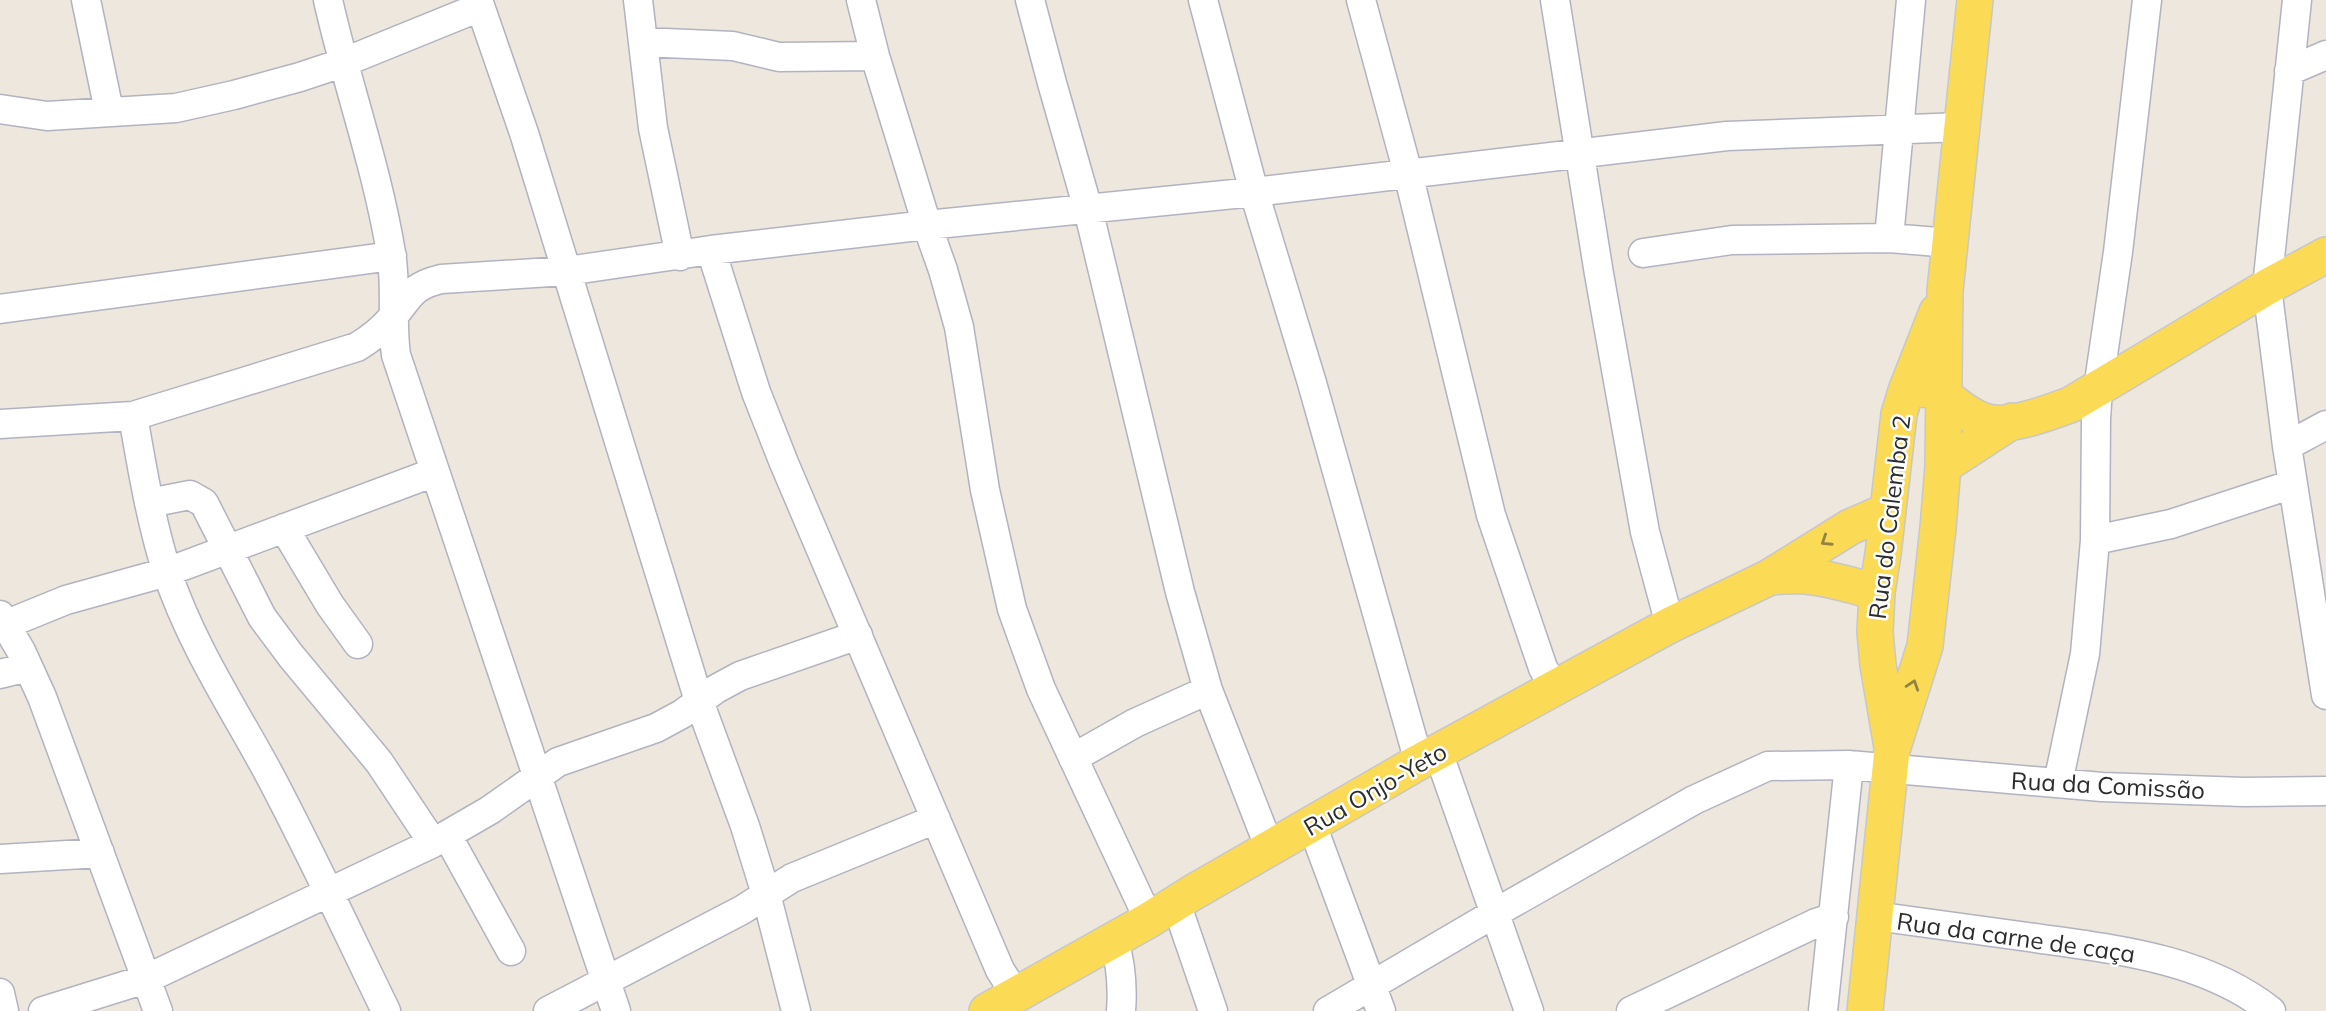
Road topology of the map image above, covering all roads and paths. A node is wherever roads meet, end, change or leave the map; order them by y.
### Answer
1 (86, 0) edge
2 (328, 0) edge
3 (638, 0) edge
4 (861, 0) edge
5 (1030, 0) edge
6 (1203, 0) edge
7 (1361, 0) edge
8 (1555, 0) edge
9 (1912, 0) edge
10 (1975, 0) edge
11 (2147, 0) edge
12 (2297, 0) edge
13 (479, 4) edge
14 (643, 42) junction
15 (2326, 55) edge
16 (875, 56) junction
17 (342, 62) junction
18 (2289, 71) junction
19 (0, 109) edge
20 (109, 111) junction
21 (1962, 127) junction
22 (1899, 128) junction
23 (1580, 152) junction
24 (1408, 173) junction
25 (1254, 192) junction
26 (1088, 209) junction
27 (927, 225) junction
28 (1889, 238) junction
29 (1950, 243) junction
30 (711, 250) junction
31 (1643, 253) dead end
32 (2326, 255) edge
33 (680, 256) junction
34 (392, 257) junction
35 (567, 271) junction
36 (2267, 287) junction
37 (1945, 291) junction
38 (0, 309) edge
39 (393, 317) junction
40 (2098, 389) junction
41 (1906, 391) junction
42 (1942, 392) junction
43 (133, 416) junction
44 (2012, 421) junction
45 (0, 424) edge
46 (2326, 425) edge
47 (2287, 446) junction
48 (1943, 466) junction
49 (435, 472) junction
50 (2293, 484) junction
51 (149, 503) junction
52 (1887, 510) junction
53 (284, 528) junction
54 (2095, 540) junction
55 (229, 550) junction
56 (167, 572) junction
57 (1768, 578) junction
58 (1877, 592) junction
59 (3, 620) edge
60 (1670, 625) junction
61 (858, 635) junction
62 (358, 644) dead end
63 (1876, 646) junction
64 (1925, 646) junction
65 (28, 667) junction
66 (0, 674) edge
67 (1555, 688) junction
68 (1208, 690) junction
69 (2326, 695) edge
70 (699, 701) junction
71 (1429, 757) junction
72 (1073, 758) junction
73 (1891, 760) junction
74 (1849, 765) junction
75 (537, 776) junction
76 (2059, 783) junction
77 (2326, 791) edge
78 (936, 819) junction
79 (1312, 825) junction
80 (440, 839) junction
81 (1270, 849) junction
82 (100, 853) junction
83 (0, 859) edge
84 (327, 891) junction
85 (766, 894) junction
86 (1162, 912) junction
87 (1494, 913) junction
88 (1875, 916) junction
89 (1834, 917) junction
90 (1114, 940) junction
91 (511, 951) dead end
92 (146, 979) junction
93 (605, 981) junction
94 (0, 993) edge
95 (1376, 998) edge
96 (1002, 1003) edge
97 (1867, 1010) edge
98 (4, 1011) edge
99 (43, 1011) edge
100 (158, 1011) edge
101 (386, 1011) edge
102 (548, 1011) edge
103 (616, 1011) edge
104 (796, 1011) edge
105 (1121, 1011) edge
106 (1213, 1011) edge
107 (1328, 1011) edge
108 (1529, 1011) edge
109 (1631, 1011) edge
110 (1823, 1011) edge
111 (2271, 1011) edge

1 - 20 street
2 - 17 street
3 - 14 street
4 - 16 street
5 - 26 street
6 - 25 street
7 - 24 street
8 - 23 street
9 - 22 street
10 - 21 main road, Rua do Calemba 2
11 - 40 street
12 - 18 street
13 - 17 street
13 - 35 street
14 - 16 street
14 - 33 street
15 - 18 street
16 - 27 street
17 - 20 street
17 - 34 street
18 - 36 street
19 - 20 street
21 - 22 street
21 - 29 main road, Rua do Calemba 2
22 - 23 street
22 - 28 street
23 - 24 street
23 - 60 street
24 - 25 street
24 - 67 street
25 - 26 street
25 - 71 street
26 - 27 street
26 - 68 street
27 - 30 street
27 - 72 street
28 - 29 street
28 - 31 street
29 - 37 main road, Rua do Calemba 2
30 - 33 street
30 - 61 street
32 - 36 main road
33 - 35 street
34 - 38 street
34 - 39 street
35 - 39 street
35 - 70 street
36 - 40 main road
36 - 47 street
37 - 41 main road, Rua do Calemba 2
37 - 42 main road, Rua do Calemba 2
39 - 43 street
39 - 49 street
40 - 44 main road
40 - 54 street
41 - 42 main road
41 - 52 main road, Rua do Calemba 2
42 - 44 main road
42 - 48 main road, Rua do Calemba 2
43 - 45 street
43 - 51 street
44 - 48 main road
46 - 47 street
47 - 50 street
48 - 64 main road, Rua do Calemba 2
49 - 53 street
49 - 75 street
50 - 54 street
50 - 69 street
51 - 55 street
51 - 56 street
52 -> 57 main road
52 - 58 main road, Rua do Calemba 2
53 - 55 street
53 - 62 street
54 - 76 street
55 - 56 street
55 - 80 street
56 - 59 street
56 - 84 street
57 - 58 main road
57 - 60 main road, Rua Onjo-Yeto
58 - 63 main road, Rua do Calemba 2
59 - 65 street
60 - 67 main road, Rua Onjo-Yeto
61 - 70 street
61 - 78 street
63 - 64 main road
63 - 73 main road, Rua do Calemba 2
73 -> 64 main road, Rua do Calemba 2
65 - 66 street
65 - 82 street
67 - 71 main road, Rua Onjo-Yeto
68 - 72 street
68 - 81 street
70 - 75 street
70 - 85 street
71 - 79 main road, Rua Onjo-Yeto
71 - 87 street
72 - 86 street
73 - 74 street, Rua da Comissão
73 - 76 street, Rua da Comissão
73 - 88 main road, Rua do Calemba 2
74 - 87 street, Rua da Comissão
74 - 89 street
75 - 80 street
75 - 93 street
76 - 77 street, Rua da Comissão
78 - 85 street
78 - 96 street
79 - 81 main road, Rua Onjo-Yeto
79 - 95 street
80 - 84 street
80 - 91 street
81 - 86 main road, Rua Onjo-Yeto
82 - 83 street
82 - 92 street
84 - 92 street
84 - 101 street
85 - 93 street
85 - 104 street
86 - 90 main road, Rua Onjo-Yeto
86 - 106 street
87 - 95 street, Rua da Comissão
87 - 108 street
88 - 97 main road, Rua do Calemba 2
88 - 111 street, Rua da carne de caça
89 - 109 street
89 - 110 street
90 - 96 main road, Rua Onjo-Yeto
90 - 105 street
92 - 99 street
92 - 100 street
93 - 102 street
93 - 103 street
94 - 98 street
95 - 107 street, Rua da Comissão

